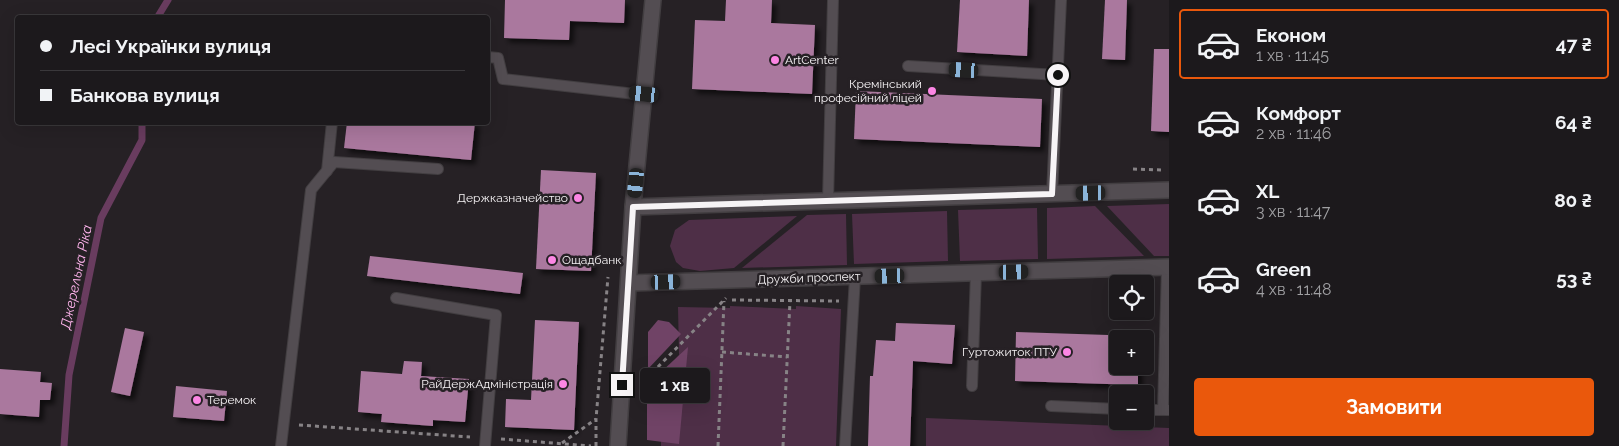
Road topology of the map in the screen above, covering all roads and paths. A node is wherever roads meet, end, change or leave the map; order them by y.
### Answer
1 (653, 0) edge
2 (833, 0) edge
3 (1060, 0) edge
4 (490, 57) edge
5 (908, 66) dead end
6 (1058, 75) junction
7 (644, 94) junction
8 (332, 125) edge
9 (438, 169) dead end
10 (1133, 169) dead end
11 (1169, 170) edge
12 (327, 171) junction
13 (1169, 190) edge
14 (1052, 194) junction
15 (828, 201) junction
16 (633, 207) junction
17 (1168, 267) edge
18 (976, 273) junction
19 (855, 276) junction
20 (629, 284) junction
21 (396, 298) dead end
22 (715, 300) dead end
23 (724, 300) junction
24 (790, 301) junction
25 (854, 301) junction
26 (722, 352) junction
27 (787, 357) junction
28 (638, 386) dead end
29 (972, 386) dead end
30 (1051, 406) dead end
31 (1109, 409) edge
32 (1166, 410) edge
33 (596, 419) dead end
34 (284, 424) junction
35 (485, 442) edge
36 (562, 444) junction
37 (281, 446) edge
38 (591, 446) edge
39 (618, 446) edge
40 (718, 446) edge
41 (783, 446) edge
42 (845, 446) edge

1 - 7 street
2 - 15 lane
3 - 6 lane
4 - 7 lane
5 - 6 lane
6 - 14 lane
7 - 16 street
8 - 12 lane
9 - 12 lane
10 - 11 path
12 - 34 lane
13 - 14 street
14 - 15 street
15 - 16 street
16 - 20 street
17 - 18 street, Дружби проспект
17 - 32 lane
18 - 19 street, Дружби проспект
18 - 29 lane
19 - 20 street, Дружби проспект
19 - 25 lane
20 - 39 street
21 - 35 lane
22 - 23 path
23 - 24 path
23 - 26 path
23 - 28 path
24 - 25 path
24 - 27 path
25 - 42 lane
26 - 27 path
26 - 40 path
27 - 41 path
30 - 31 lane
33 - 36 path
34 - 35 path
34 - 37 lane
35 - 36 path
36 - 38 path

